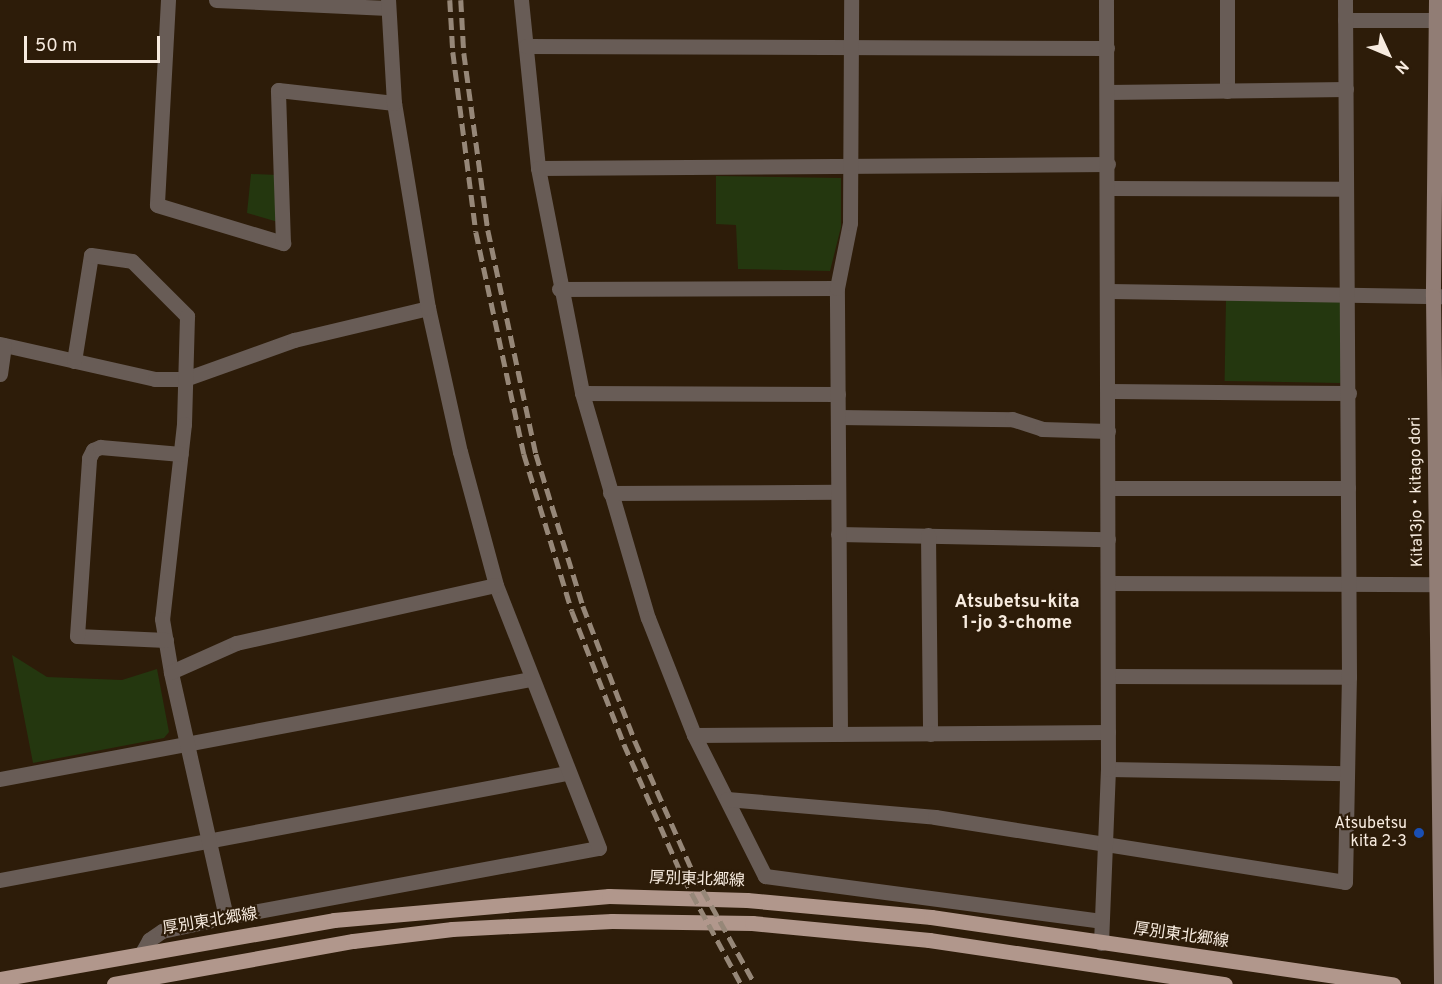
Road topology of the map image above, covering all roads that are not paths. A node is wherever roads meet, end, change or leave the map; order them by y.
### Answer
1 (168, 0) edge
2 (216, 0) edge
3 (521, 0) edge
4 (851, 0) edge
5 (1106, 0) edge
6 (1227, 0) edge
7 (1345, 0) edge
8 (1436, 0) edge
9 (388, 4) edge
10 (1345, 20) junction
11 (1439, 20) edge
12 (526, 46) junction
13 (850, 47) junction
14 (1107, 48) junction
15 (1346, 89) junction
16 (1227, 91) junction
17 (1107, 92) junction
18 (394, 103) junction
19 (1107, 164) junction
20 (850, 166) junction
21 (538, 168) junction
22 (1108, 188) junction
23 (1346, 189) junction
24 (837, 288) junction
25 (559, 289) junction
26 (1109, 291) junction
27 (1347, 294) junction
28 (1437, 296) edge
29 (428, 308) junction
30 (2, 344) edge
31 (74, 361) junction
32 (0, 374) edge
33 (185, 379) junction
34 (1108, 391) junction
35 (582, 393) junction
36 (1349, 393) junction
37 (838, 394) junction
38 (838, 417) junction
39 (1108, 431) junction
40 (181, 454) junction
41 (1108, 488) junction
42 (1348, 488) junction
43 (838, 492) junction
44 (610, 493) junction
45 (838, 534) junction
46 (928, 535) junction
47 (1108, 539) junction
48 (1108, 583) junction
49 (1346, 584) junction
50 (1439, 584) edge
51 (496, 585) junction
52 (165, 640) junction
53 (171, 672) junction
54 (1108, 676) junction
55 (1349, 677) junction
56 (530, 679) junction
57 (1108, 732) junction
58 (840, 734) junction
59 (930, 734) junction
60 (694, 735) junction
61 (185, 745) junction
62 (1108, 769) junction
63 (567, 773) junction
64 (1346, 773) junction
65 (0, 779) edge
66 (727, 799) junction
67 (212, 841) junction
68 (1105, 842) junction
69 (0, 880) edge
70 (226, 917) junction
71 (1101, 921) junction
72 (1101, 943) junction
73 (143, 951) junction
74 (0, 979) edge
75 (114, 984) edge
76 (1225, 984) edge
77 (1393, 984) edge
78 (1441, 984) edge

1 - 18 street
2 - 9 street
3 - 12 street
4 - 13 street
5 - 14 street
6 - 16 street
7 - 10 street
8 - 11 main road, Kita13jo・kitago dori
9 - 18 street
10 - 11 street
10 - 15 street
11 - 28 main road, Kita13jo・kitago dori
12 - 13 street
12 - 21 street
13 - 14 street
13 - 20 street
14 - 17 street
15 - 16 street
15 - 23 street
16 - 17 street
17 - 19 street
18 - 29 street
19 - 20 street
19 - 22 street
20 - 21 street
20 - 24 street
21 - 25 street
22 - 23 street
22 - 26 street
23 - 27 street
24 - 25 street
24 - 37 street
25 - 35 street
26 - 27 street
26 - 34 street
27 - 28 street
27 - 36 street
28 - 50 main road, Kita13jo・kitago dori
29 - 33 street
29 - 51 street
30 - 31 street
30 - 32 street
31 - 33 street
31 - 33 street
33 - 40 street
34 - 36 street
34 - 39 street
35 - 37 street
35 - 44 street
36 - 42 street
37 - 38 street
38 - 39 street
38 - 43 street
39 - 41 street
40 - 52 street
40 - 52 street
41 - 42 street
41 - 47 street
42 - 49 street
43 - 44 street
43 - 45 street
44 - 60 street
45 - 46 street
45 - 58 street
46 - 47 street
46 - 59 street
47 - 48 street
48 - 49 street
48 - 54 street
49 - 50 street
49 - 55 street
50 - 78 main road, Kita13jo・kitago dori
51 - 53 street
51 - 56 street
52 - 53 street
53 - 61 street
54 - 55 street
54 - 57 street
55 - 64 street
56 - 61 street
56 - 63 street
57 - 59 street
57 - 62 street
58 - 59 street
58 - 60 street
60 - 66 street
61 - 65 street
61 - 67 street
62 - 64 street
62 - 68 street
63 - 67 street
63 - 70 street
64 - 68 street
66 - 68 street
66 - 71 street
67 - 69 street
67 - 70 street
68 - 71 street
70 - 73 street
71 - 72 street
72 - 73 main road, 厚別東北郷線
72 - 77 main road, 厚別東北郷線
73 - 74 main road, 厚別東北郷線
75 - 76 main road

